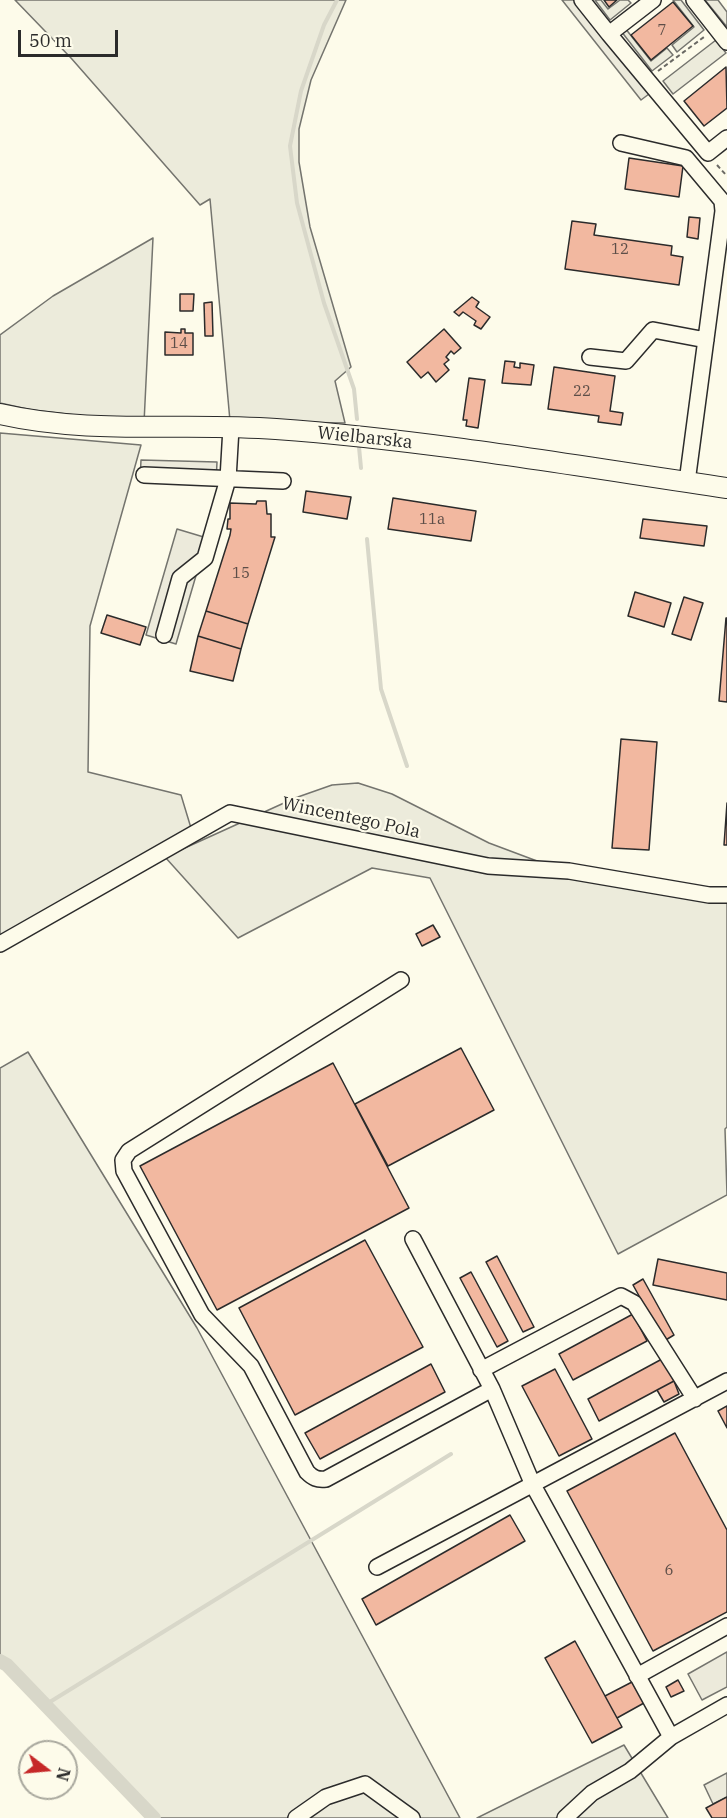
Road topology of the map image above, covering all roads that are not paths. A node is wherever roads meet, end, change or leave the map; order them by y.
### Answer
1 (582, 0) edge
2 (653, 0) edge
3 (694, 0) edge
4 (609, 34) junction
5 (727, 42) edge
6 (727, 138) edge
7 (621, 143) dead end
8 (706, 340) junction
9 (590, 357) dead end
10 (0, 414) edge
11 (231, 428) junction
12 (144, 476) dead end
13 (228, 479) junction
14 (283, 481) dead end
15 (687, 482) junction
16 (727, 488) edge
17 (164, 635) dead end
18 (727, 896) edge
19 (0, 944) edge
20 (401, 980) dead end
21 (413, 1239) dead end
22 (481, 1370) junction
23 (727, 1381) edge
24 (492, 1389) junction
25 (695, 1399) junction
26 (533, 1485) junction
27 (377, 1567) dead end
28 (727, 1626) edge
29 (637, 1676) junction
30 (727, 1705) edge
31 (671, 1737) junction
32 (296, 1818) edge
33 (412, 1818) edge
34 (565, 1818) edge

1 - 4 street
2 - 4 street
3 - 5 street
4 - 6 street
7 - 8 street
8 - 9 street
8 - 15 street
10 - 11 main road, Wielbarska
11 - 13 street
11 - 15 main road, Wielbarska
12 - 13 street
13 - 14 street
13 - 17 street
15 - 16 main road, Wielbarska
18 - 19 street, Wincentego Pola
20 - 24 street
21 - 22 street
22 - 24 street
22 - 25 street
23 - 25 street
24 - 26 street
25 - 26 street
26 - 27 street
26 - 29 street
28 - 29 street
29 - 31 street
30 - 31 street
31 - 34 street
32 - 33 street

